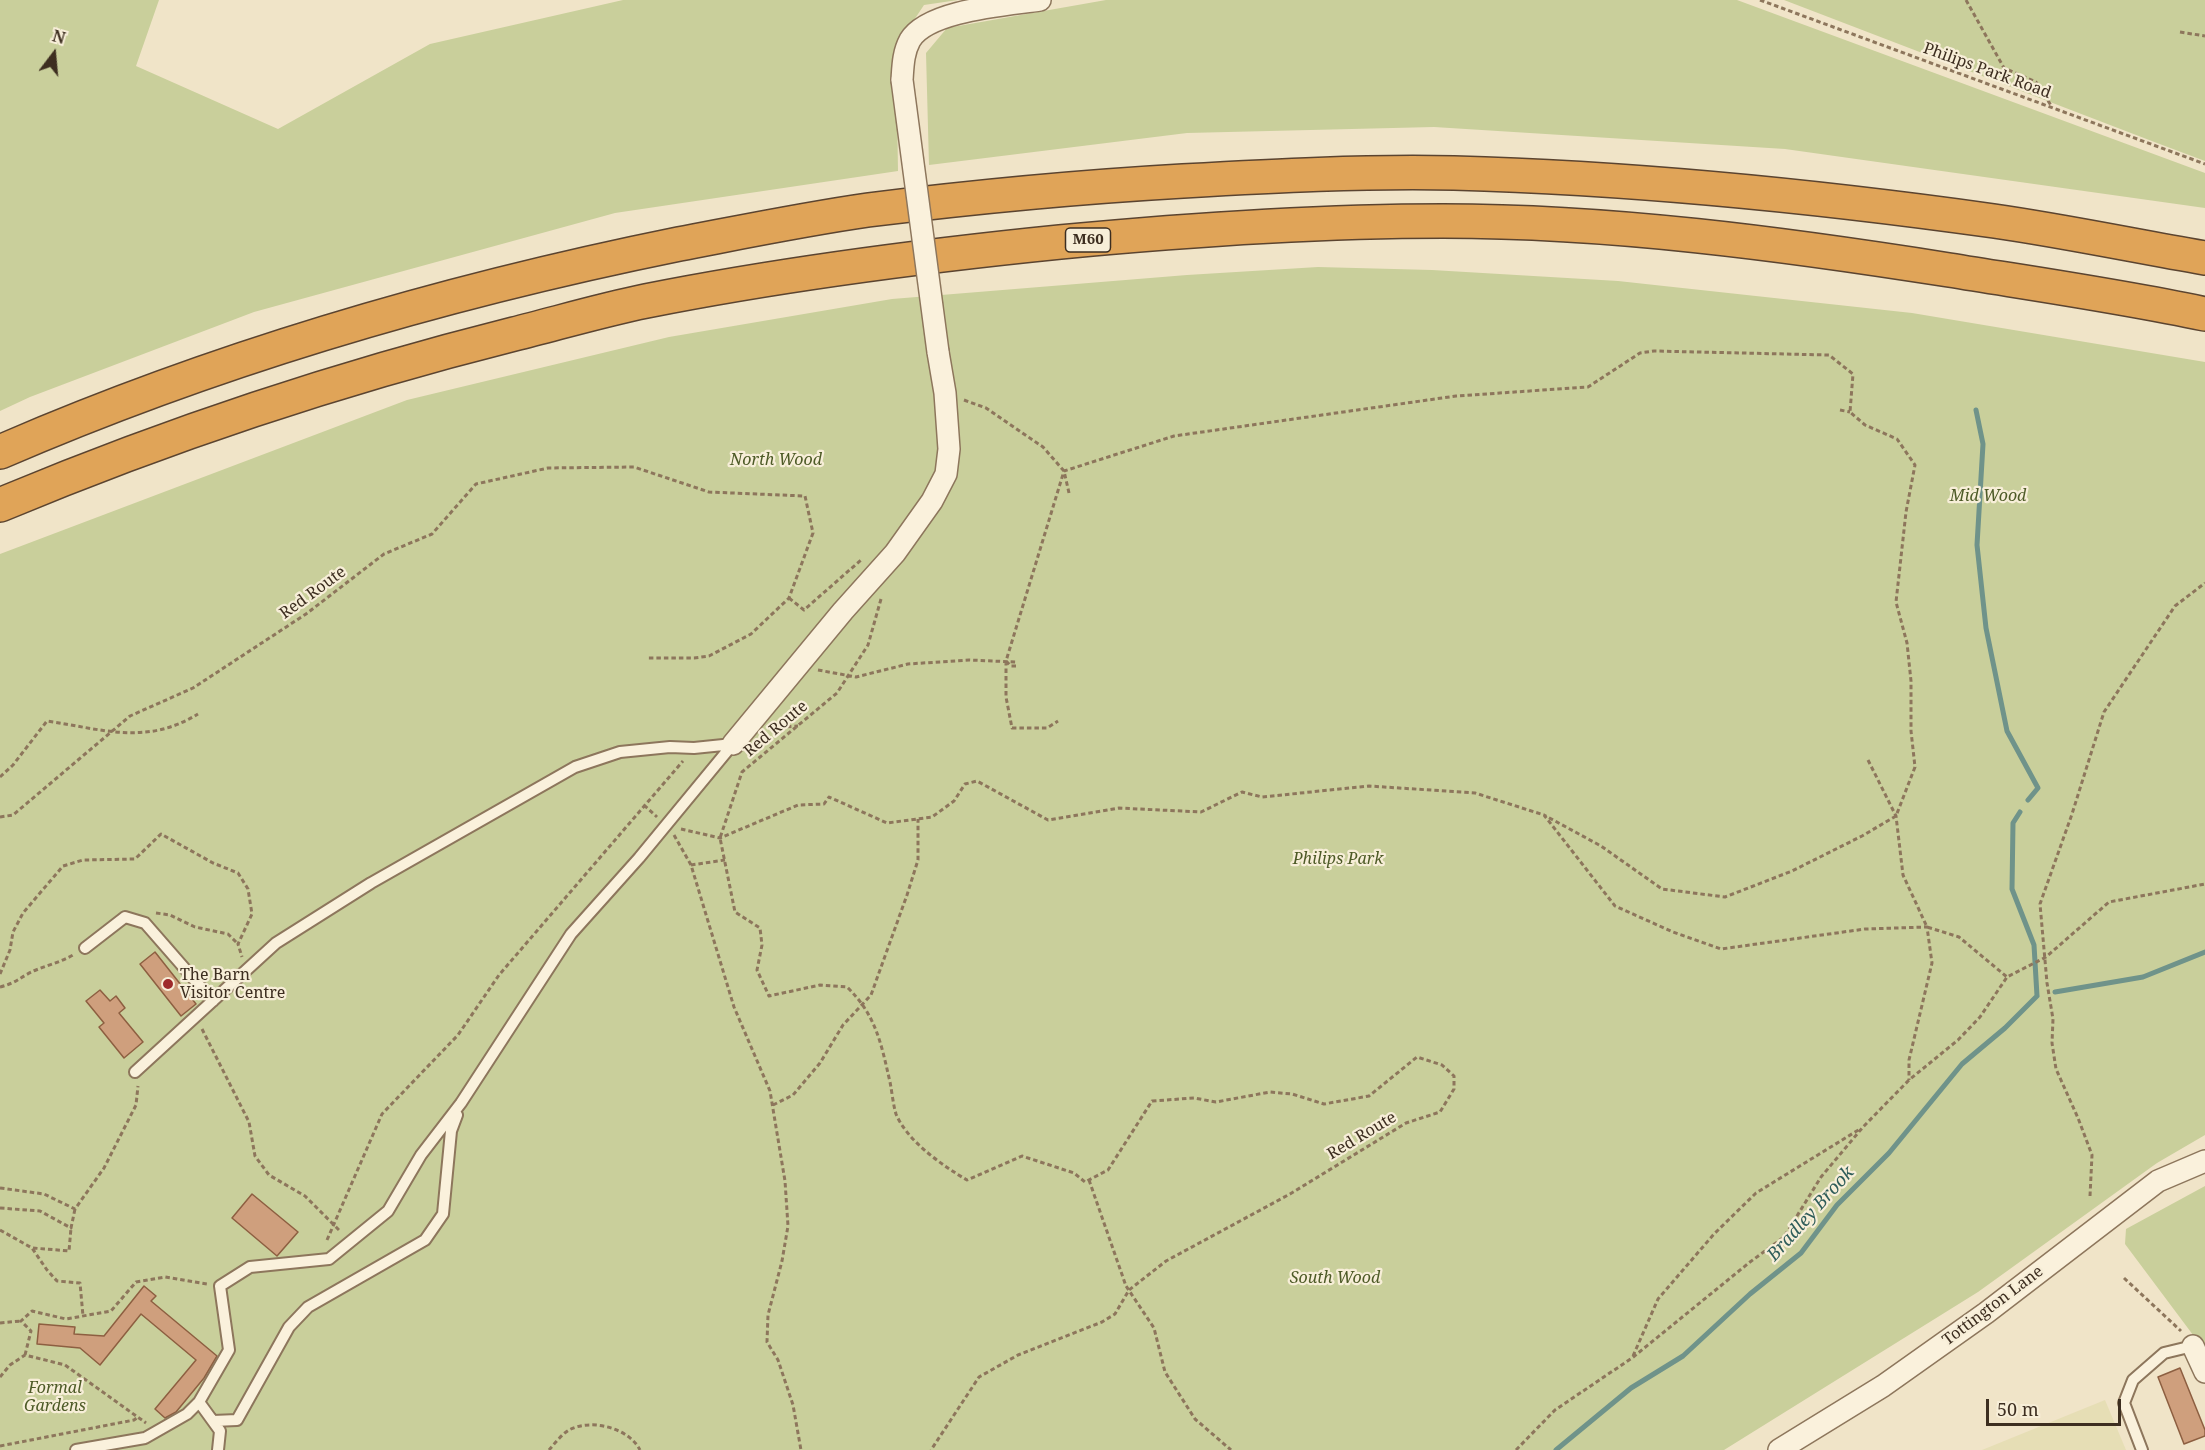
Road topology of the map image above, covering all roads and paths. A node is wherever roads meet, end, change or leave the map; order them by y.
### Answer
1 (1040, 0) edge
2 (1760, 0) edge
3 (1966, 0) edge
4 (2180, 32) dead end
5 (2205, 36) edge
6 (2053, 108) junction
7 (2205, 164) edge
8 (2205, 258) edge
9 (2205, 314) edge
10 (945, 393) junction
11 (1840, 410) dead end
12 (1850, 412) junction
13 (0, 452) edge
14 (1064, 471) junction
15 (1069, 493) dead end
16 (0, 505) edge
17 (878, 572) junction
18 (2205, 583) edge
19 (789, 598) junction
20 (646, 658) dead end
21 (1006, 661) junction
22 (1016, 664) dead end
23 (798, 667) junction
24 (848, 676) junction
25 (198, 714) dead end
26 (1058, 722) dead end
27 (111, 732) junction
28 (733, 744) junction
29 (694, 748) junction
30 (1868, 760) dead end
31 (0, 777) edge
32 (644, 805) junction
33 (651, 812) dead end
34 (1544, 815) junction
35 (1896, 816) junction
36 (0, 817) edge
37 (918, 819) junction
38 (667, 825) junction
39 (720, 838) junction
40 (726, 860) junction
41 (691, 865) junction
42 (2205, 884) edge
43 (125, 917) junction
44 (1927, 927) junction
45 (238, 944) junction
46 (85, 948) joint
47 (2046, 957) junction
48 (246, 970) junction
49 (0, 974) edge
50 (2007, 977) junction
51 (0, 987) edge
52 (213, 1001) junction
53 (863, 1005) junction
54 (200, 1025) dead end
55 (135, 1072) joint
56 (1909, 1080) junction
57 (461, 1103) junction
58 (773, 1105) junction
59 (1863, 1127) junction
60 (2205, 1161) edge
61 (1089, 1180) junction
62 (0, 1188) edge
63 (2090, 1196) dead end
64 (0, 1208) edge
65 (75, 1209) junction
66 (334, 1224) junction
67 (71, 1228) junction
68 (0, 1230) edge
69 (328, 1239) dead end
70 (348, 1244) junction
71 (32, 1248) junction
72 (2124, 1278) dead end
73 (220, 1286) junction
74 (1129, 1290) junction
75 (83, 1316) junction
76 (21, 1321) junction
77 (0, 1323) edge
78 (2193, 1346) junction
79 (25, 1355) junction
80 (1632, 1358) junction
81 (2205, 1372) edge
82 (0, 1377) edge
83 (199, 1402) junction
84 (213, 1420) junction
85 (0, 1446) edge
86 (76, 1450) edge
87 (218, 1450) edge
88 (549, 1450) edge
89 (640, 1450) edge
90 (801, 1450) edge
91 (931, 1450) edge
92 (1231, 1450) edge
93 (1516, 1450) edge
94 (1779, 1450) edge
95 (2142, 1450) edge

1 - 10 street, bridge
2 - 6 path, Philips Park Road
3 - 6 path
4 - 5 path
6 - 7 path, Philips Park Road
8 - 13 highway
9 - 16 highway, M60
10 - 14 path
10 - 17 street
11 - 12 path
12 - 14 path
12 - 35 path
14 - 15 path
14 - 21 path
17 - 19 path
17 - 23 street
17 - 24 path, Red Route
18 - 47 path
19 - 20 path, Red Route
19 - 27 path, Red Route
21 - 22 path
21 - 24 path
21 - 26 path
23 - 24 path
23 - 28 street
24 - 39 path, Red Route
25 - 27 path
27 - 31 path
27 - 36 path, Red Route
28 - 29 lane
28 - 38 lane
29 - 32 path
29 - 48 lane
30 - 35 path
32 - 33 path
32 - 66 path
34 - 35 path
34 - 37 path
34 - 44 path
35 - 44 path
37 - 39 path
37 - 53 path
38 - 39 path
38 - 41 path
38 - 57 lane
39 - 40 path
40 - 41 path
40 - 53 path
41 - 58 path
42 - 47 path
43 - 45 path
43 - 46 lane
43 - 52 lane
44 - 50 path
44 - 56 path
45 - 48 path
45 - 49 path
46 - 51 path
47 - 50 path
47 - 63 path
48 - 52 lane
50 - 56 path
52 - 55 lane
53 - 58 path
53 - 61 path
54 - 66 path
55 - 65 path
56 - 59 path
57 - 70 lane
57 - 84 lane
58 - 90 path
59 - 80 path
59 - 80 path
60 - 94 street, Tottington Lane
61 - 74 path
61 - 74 path, Red Route
62 - 65 path
64 - 67 path
65 - 67 path
66 - 69 path
66 - 70 path
67 - 71 path
68 - 71 path
70 - 73 lane
71 - 75 path
72 - 78 path
73 - 75 path
73 - 83 lane
74 - 91 path, Red Route
74 - 92 path
75 - 76 path
76 - 77 path
76 - 79 path
78 - 81 street
78 - 95 lane
79 - 82 path
79 - 85 path
80 - 93 path
83 - 84 lane
83 - 86 lane
84 - 87 lane
88 - 89 path

